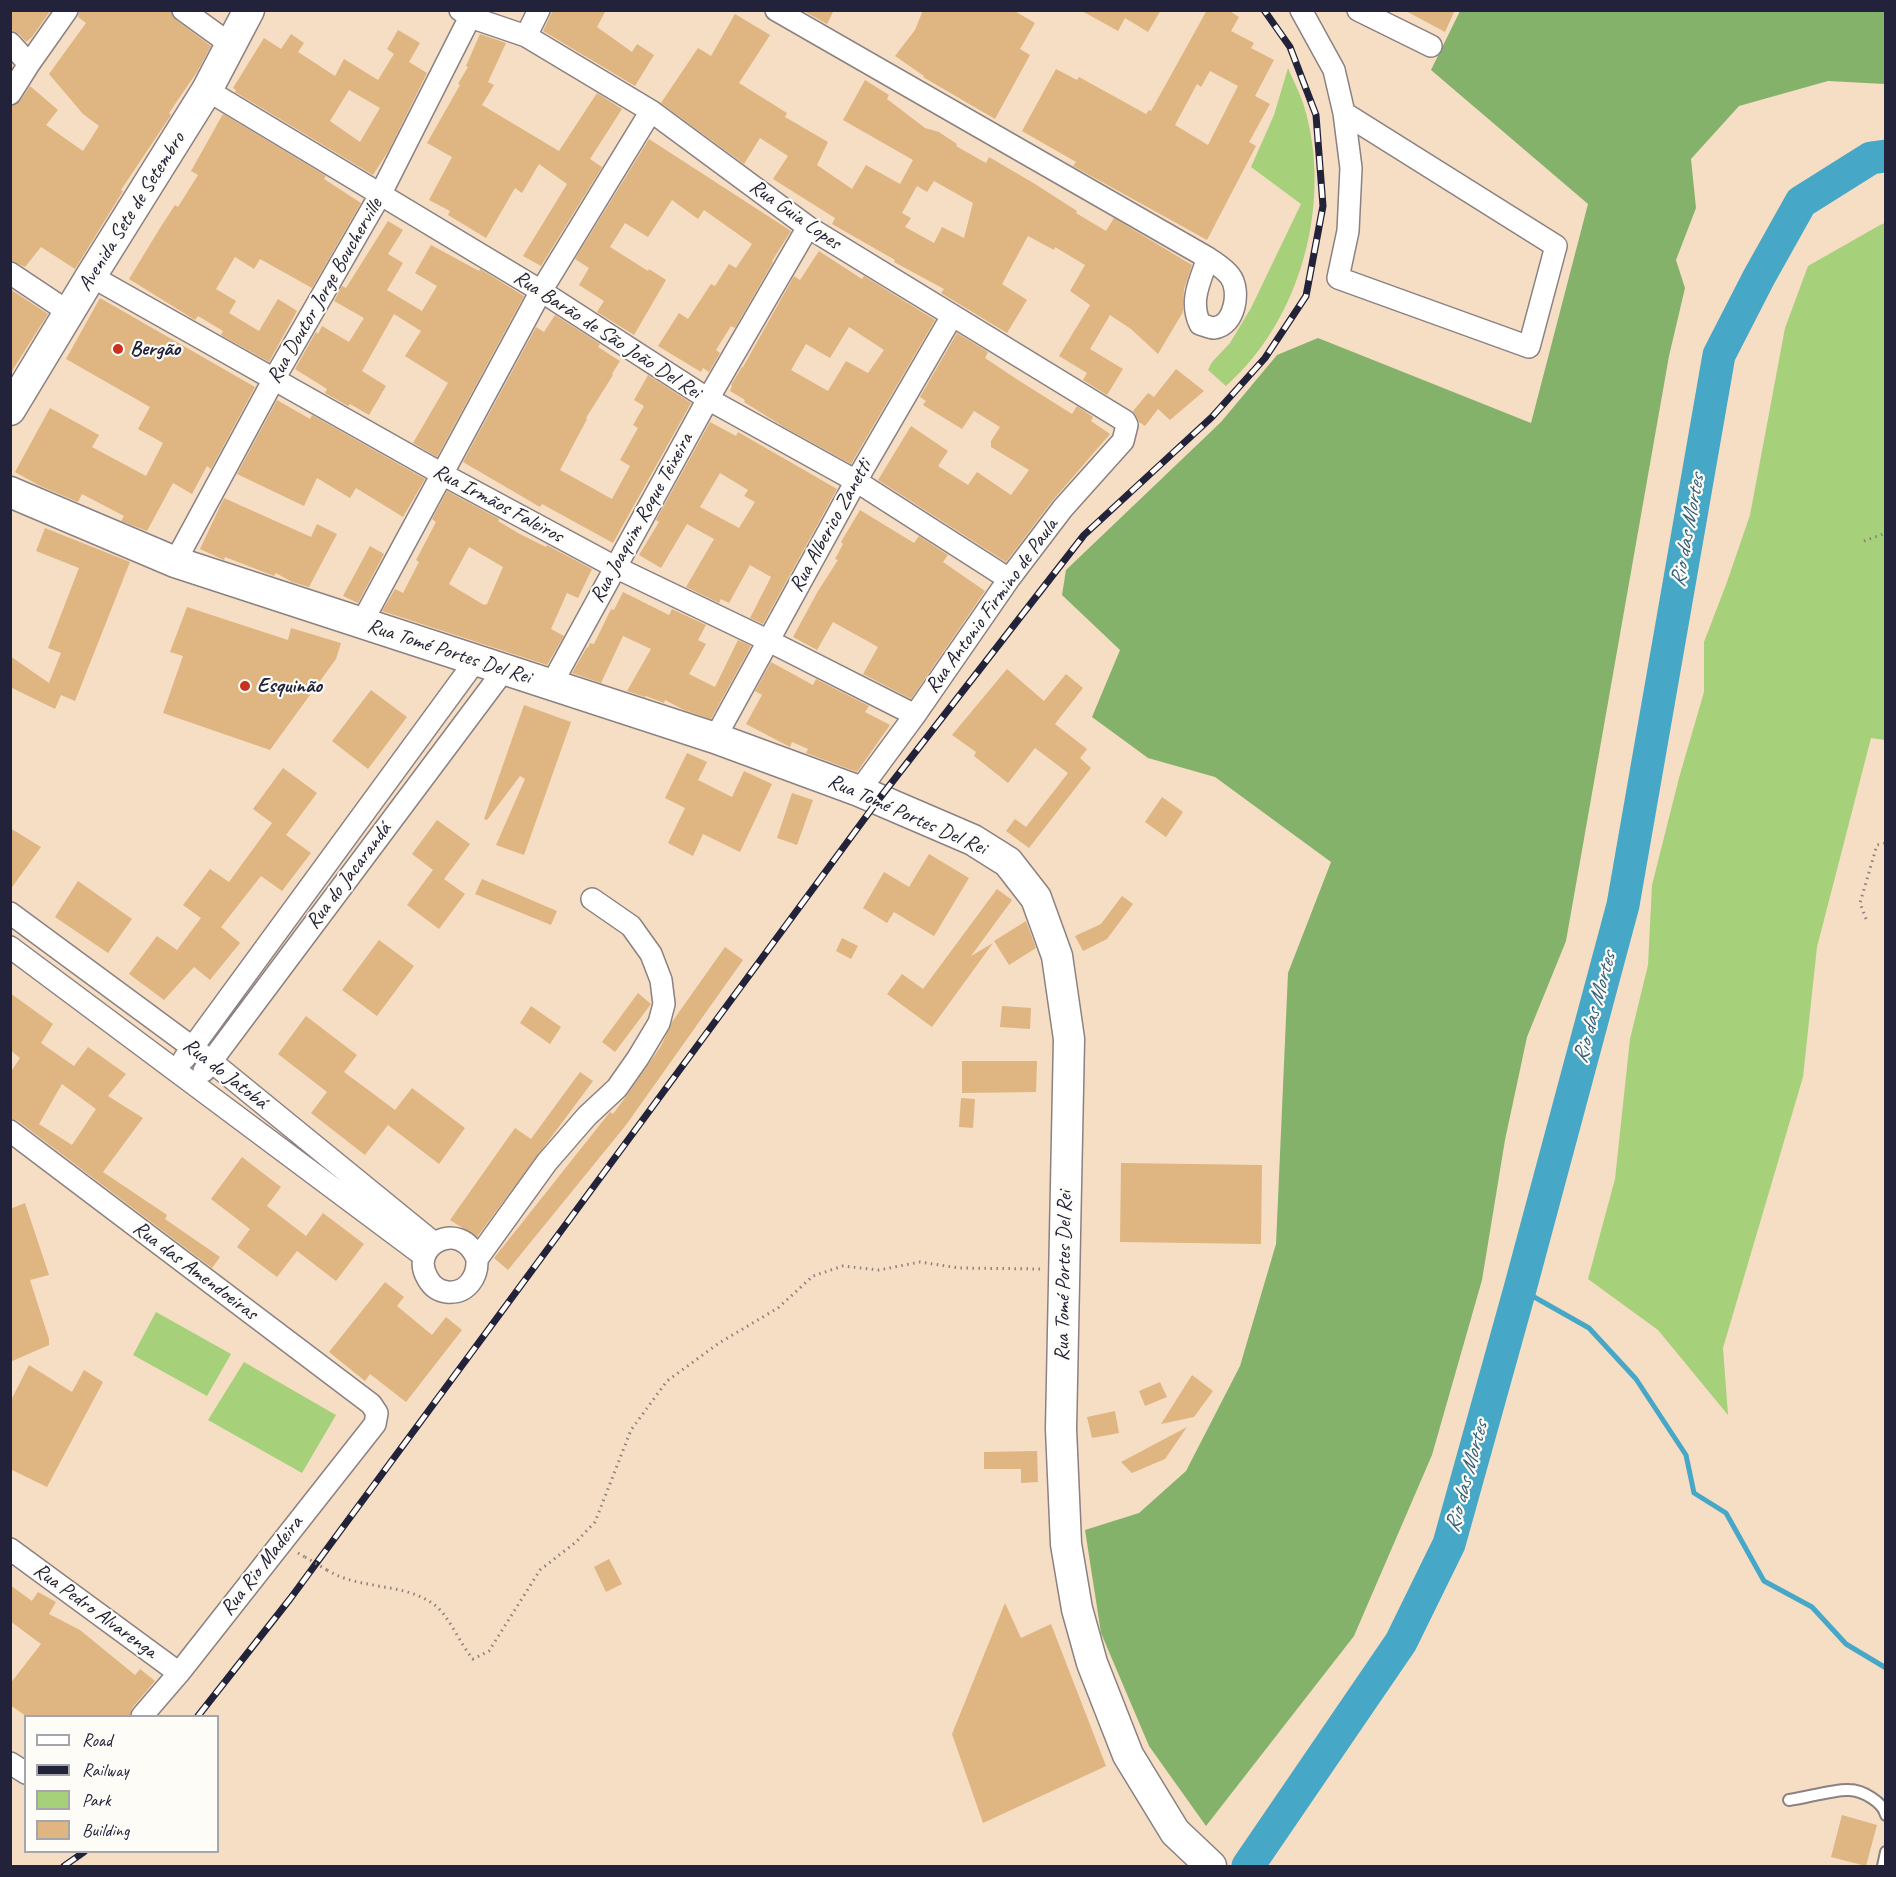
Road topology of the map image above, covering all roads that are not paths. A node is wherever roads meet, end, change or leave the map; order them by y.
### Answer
1 (67, 10) edge
2 (183, 10) edge
3 (249, 10) edge
4 (539, 10) edge
5 (776, 10) edge
6 (1301, 10) edge
7 (1358, 10) edge
8 (465, 14) edge
9 (526, 36) junction
10 (10, 43) edge
11 (230, 44) junction
12 (1431, 46) dead end
13 (29, 64) junction
14 (207, 90) junction
15 (10, 94) edge
16 (651, 111) junction
17 (1344, 113) junction
18 (380, 195) junction
19 (808, 227) junction
20 (1208, 258) dead end
21 (10, 273) edge
22 (91, 276) junction
23 (541, 291) junction
24 (70, 313) junction
25 (952, 316) junction
26 (274, 379) junction
27 (708, 399) junction
28 (10, 410) edge
29 (1127, 426) joint
30 (442, 474) junction
31 (856, 481) junction
32 (10, 492) edge
33 (175, 562) junction
34 (615, 567) junction
35 (1009, 579) junction
36 (361, 624) junction
37 (767, 640) junction
38 (476, 660) junction
39 (504, 670) junction
40 (551, 685) junction
41 (915, 715) junction
42 (715, 738) junction
43 (859, 790) junction
44 (361, 818) junction
45 (380, 833) junction
46 (592, 899) dead end
47 (297, 905) junction
48 (10, 913) edge
49 (315, 920) junction
50 (10, 947) edge
51 (191, 1048) junction
52 (212, 1062) junction
53 (176, 1070) junction
54 (194, 1083) junction
55 (10, 1131) edge
56 (429, 1250) junction
57 (477, 1259) junction
58 (377, 1413) joint
59 (10, 1549) edge
60 (179, 1673) junction
61 (143, 1715) edge
62 (10, 1763) edge
63 (24, 1772) edge
64 (1789, 1800) dead end
65 (1886, 1815) edge
66 (1886, 1852) edge
67 (1211, 1866) edge
68 (1882, 1866) edge

1 - 13 street
2 - 11 street
3 - 11 main road, Avenida Sete de Setembro
4 - 9 street
5 - 20 street
6 - 17 street
7 - 12 street
8 - 9 street, Rua Guia Lopes
8 - 18 street, Rua Doutor Jorge Boucherville
9 - 16 street, Rua Guia Lopes
10 - 13 street
11 - 14 main road, Avenida Sete de Setembro
13 - 15 street
14 - 18 street, Rua Barão de São João Del Rei
14 - 22 main road, Avenida Sete de Setembro
16 - 19 street, Rua Guia Lopes
16 - 23 street
17 - 17 street
18 - 23 street, Rua Barão de São João Del Rei
18 - 26 street, Rua Doutor Jorge Boucherville
19 - 25 street, Rua Guia Lopes
19 - 27 street, Rua Joaquim Roque Teixeira
21 - 24 street
22 - 24 main road, Avenida Sete de Setembro
22 - 26 street, Rua Irmãos Faleiros
23 - 27 street, Rua Barão de São João Del Rei
23 - 30 street
24 - 28 main road, Avenida Sete de Setembro
25 - 29 street, Rua Guia Lopes
25 - 31 street, Rua Alberico Zanetti
26 - 30 street, Rua Irmãos Faleiros
26 - 33 street, Rua Doutor Jorge Boucherville
27 - 31 street, Rua Barão de São João Del Rei
27 - 34 street, Rua Joaquim Roque Teixeira
29 - 35 street, Rua Antonio Firmino de Paula
30 - 34 street, Rua Irmãos Faleiros
30 - 36 street
31 - 35 street, Rua Barão de São João Del Rei
31 - 37 street, Rua Alberico Zanetti
32 - 33 main road, Rua Tomé Portes Del Rei
33 - 36 main road, Rua Tomé Portes Del Rei
34 - 37 street, Rua Irmãos Faleiros
34 - 40 street, Rua Joaquim Roque Teixeira
35 - 41 street, Rua Antonio Firmino de Paula
36 - 38 main road, Rua Tomé Portes Del Rei
37 - 41 street, Rua Irmãos Faleiros
37 - 42 street, Rua Alberico Zanetti
38 - 39 main road, Rua Tomé Portes Del Rei
38 - 44 street, Rua do Jacarandá
39 - 40 main road, Rua Tomé Portes Del Rei
39 - 45 street, Rua do Jacarandá
40 - 42 main road, Rua Tomé Portes Del Rei
41 - 43 street, Rua Antonio Firmino de Paula
42 - 43 main road, Rua Tomé Portes Del Rei
43 - 67 main road, Rua Tomé Portes Del Rei
44 - 45 street
44 - 47 street, Rua do Jacarandá
45 - 49 street, Rua do Jacarandá
46 - 57 street
47 - 49 street
47 - 51 street, Rua do Jacarandá
48 - 51 street, Rua do Jatobá
49 - 52 street, Rua do Jacarandá
50 - 53 street, Rua do Jatobá
51 - 52 street, Rua do Jatobá
51 - 53 street, Rua do Jacarandá
52 - 54 street, Rua do Jacarandá
52 - 56 street, Rua do Jatobá
53 - 54 street, Rua do Jatobá
54 - 56 street, Rua do Jatobá
55 - 58 street, Rua das Amendoeiras
56 - 57 street
56 - 57 street
58 - 60 street, Rua Rio Madeira
59 - 60 street, Rua Pedro Alvarenga
60 - 61 street, Rua Rio Madeira
62 - 63 street
64 - 65 lane
66 - 68 lane

